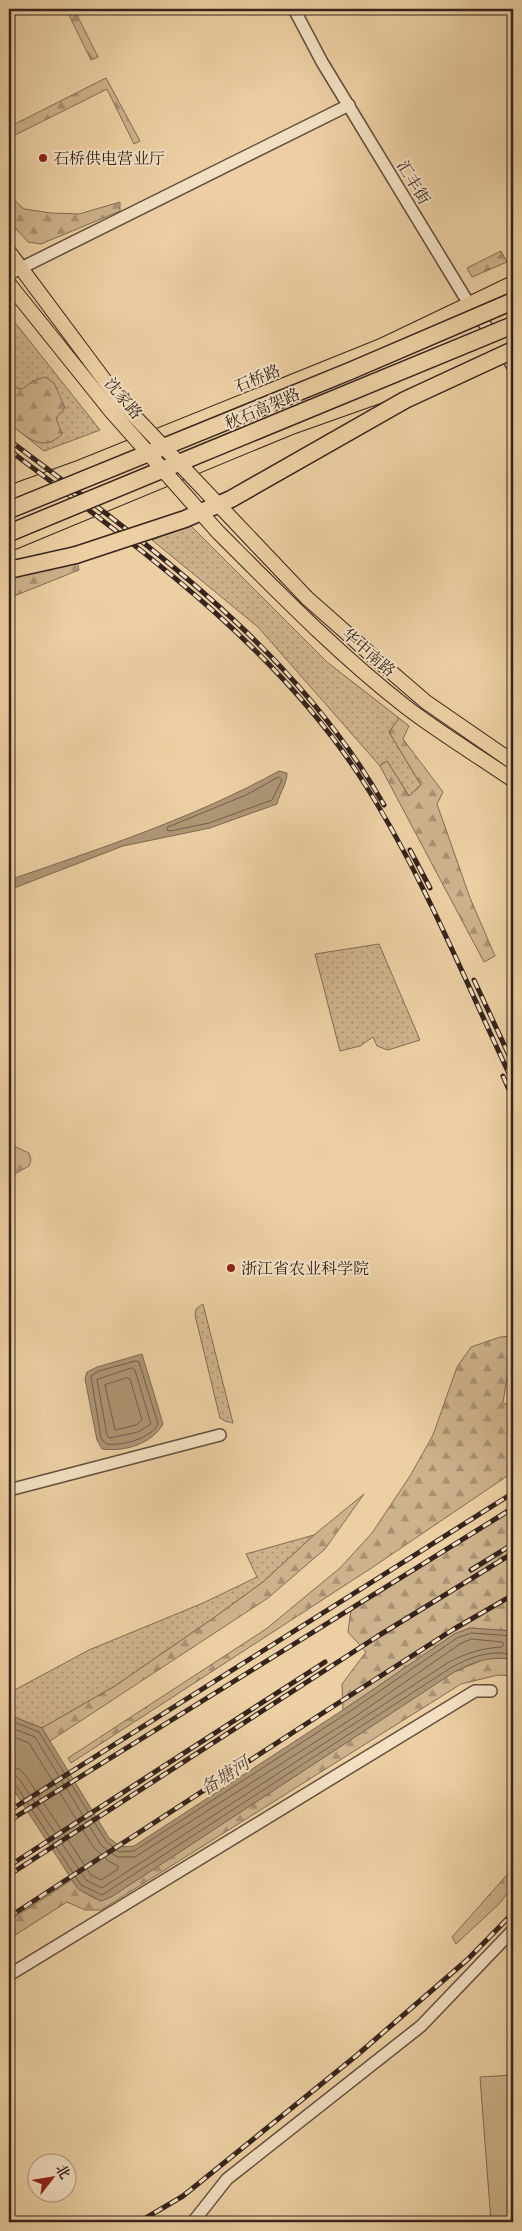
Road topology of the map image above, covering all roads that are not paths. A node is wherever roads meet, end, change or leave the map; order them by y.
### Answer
1 (294, 9) edge
2 (349, 105) junction
3 (9, 252) edge
4 (22, 268) junction
5 (9, 274) edge
6 (513, 283) edge
7 (9, 284) edge
8 (513, 301) edge
9 (469, 304) junction
10 (513, 325) edge
11 (509, 344) edge
12 (513, 367) edge
13 (116, 406) junction
14 (9, 493) edge
15 (9, 510) edge
16 (217, 530) joint
17 (9, 533) edge
18 (9, 544) edge
19 (9, 570) edge
20 (513, 762) edge
21 (513, 780) edge
22 (220, 1435) dead end
23 (9, 1490) edge
24 (491, 1691) dead end
25 (513, 1930) edge
26 (9, 1975) edge
27 (193, 2222) edge

1 - 2 street, 汇丰街
2 - 4 street
2 - 9 street, 汇丰街
3 - 4 main road, 沈家路
4 - 5 street
4 - 13 main road, 沈家路
6 - 9 main road, 石桥路
7 - 13 main road, 沈家路
8 - 15 highway, 秋石高架路, bridge
9 - 11 street, 汇丰街
9 - 14 main road, 石桥路
10 - 17 highway, 秋石高架路, bridge
11 - 12 street, 汇丰街
11 - 18 main road
11 - 19 highway, bridge
13 - 16 main road, 沈家路, bridge
13 - 20 main road, 华中南路, bridge
16 - 21 main road, 华中南路
22 - 23 street
24 - 26 street
25 - 27 street

